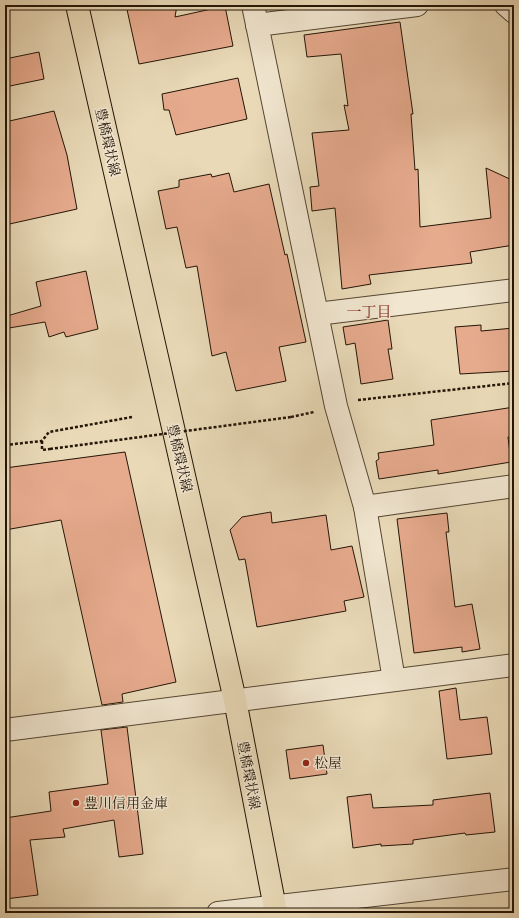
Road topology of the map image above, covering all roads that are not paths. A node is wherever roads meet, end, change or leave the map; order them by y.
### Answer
1 (77, 5) edge
2 (417, 5) edge
3 (506, 5) edge
4 (514, 12) edge
5 (255, 15) edge
6 (514, 290) edge
7 (317, 314) junction
8 (514, 486) edge
9 (365, 507) junction
10 (514, 666) edge
11 (394, 680) junction
12 (235, 700) junction
13 (5, 730) edge
14 (514, 879) edge
15 (275, 910) edge
16 (218, 913) edge

1 - 12 main road, 豊橋環状線
2 - 5 street
3 - 4 street
5 - 7 street
6 - 7 street
7 - 9 street
8 - 9 street
9 - 11 street
10 - 11 street
11 - 12 street
12 - 13 street
12 - 15 main road, 豊橋環状線
14 - 15 street
15 - 16 street

